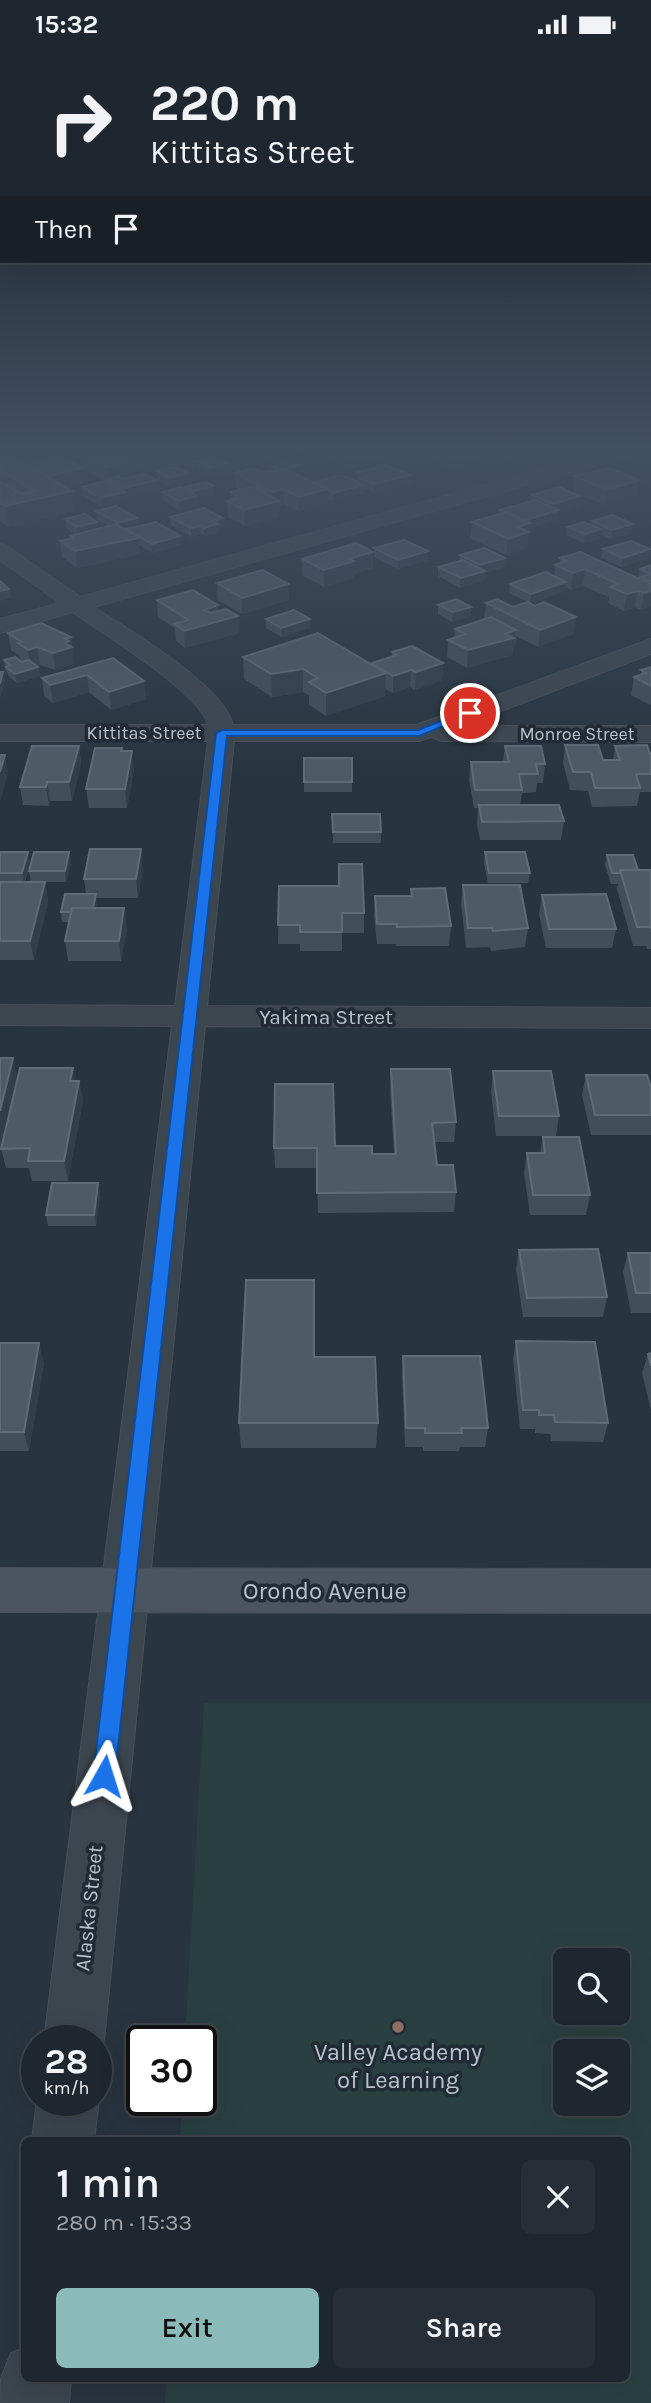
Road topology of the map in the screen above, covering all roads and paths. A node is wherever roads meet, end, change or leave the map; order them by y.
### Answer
1 (10, 557) edge
2 (249, 557) edge
3 (78, 605) junction
4 (0, 626) edge
5 (651, 646) edge
6 (0, 733) edge
7 (222, 733) junction
8 (419, 733) junction
9 (651, 734) edge
10 (0, 1015) edge
11 (190, 1016) junction
12 (651, 1018) edge
13 (0, 1590) edge
14 (125, 1591) junction
15 (651, 1591) edge
16 (76, 2025) edge
17 (66, 2116) edge
18 (63, 2137) edge
19 (36, 2382) edge
20 (34, 2403) edge

1 - 3 street
2 - 3 street
3 - 4 street
3 - 7 street
5 - 8 street, Kittitas Street
6 - 7 street, Kittitas Street
7 - 8 street, Kittitas Street
7 - 11 street, Alaska Street
8 - 9 street, Monroe Street
10 - 11 street, Yakima Street
11 - 12 street, Yakima Street
11 - 14 street, Alaska Street
13 - 14 main road, Orondo Avenue
14 - 15 main road, Orondo Avenue
14 - 16 street, Alaska Street
17 - 18 street
19 - 20 street

